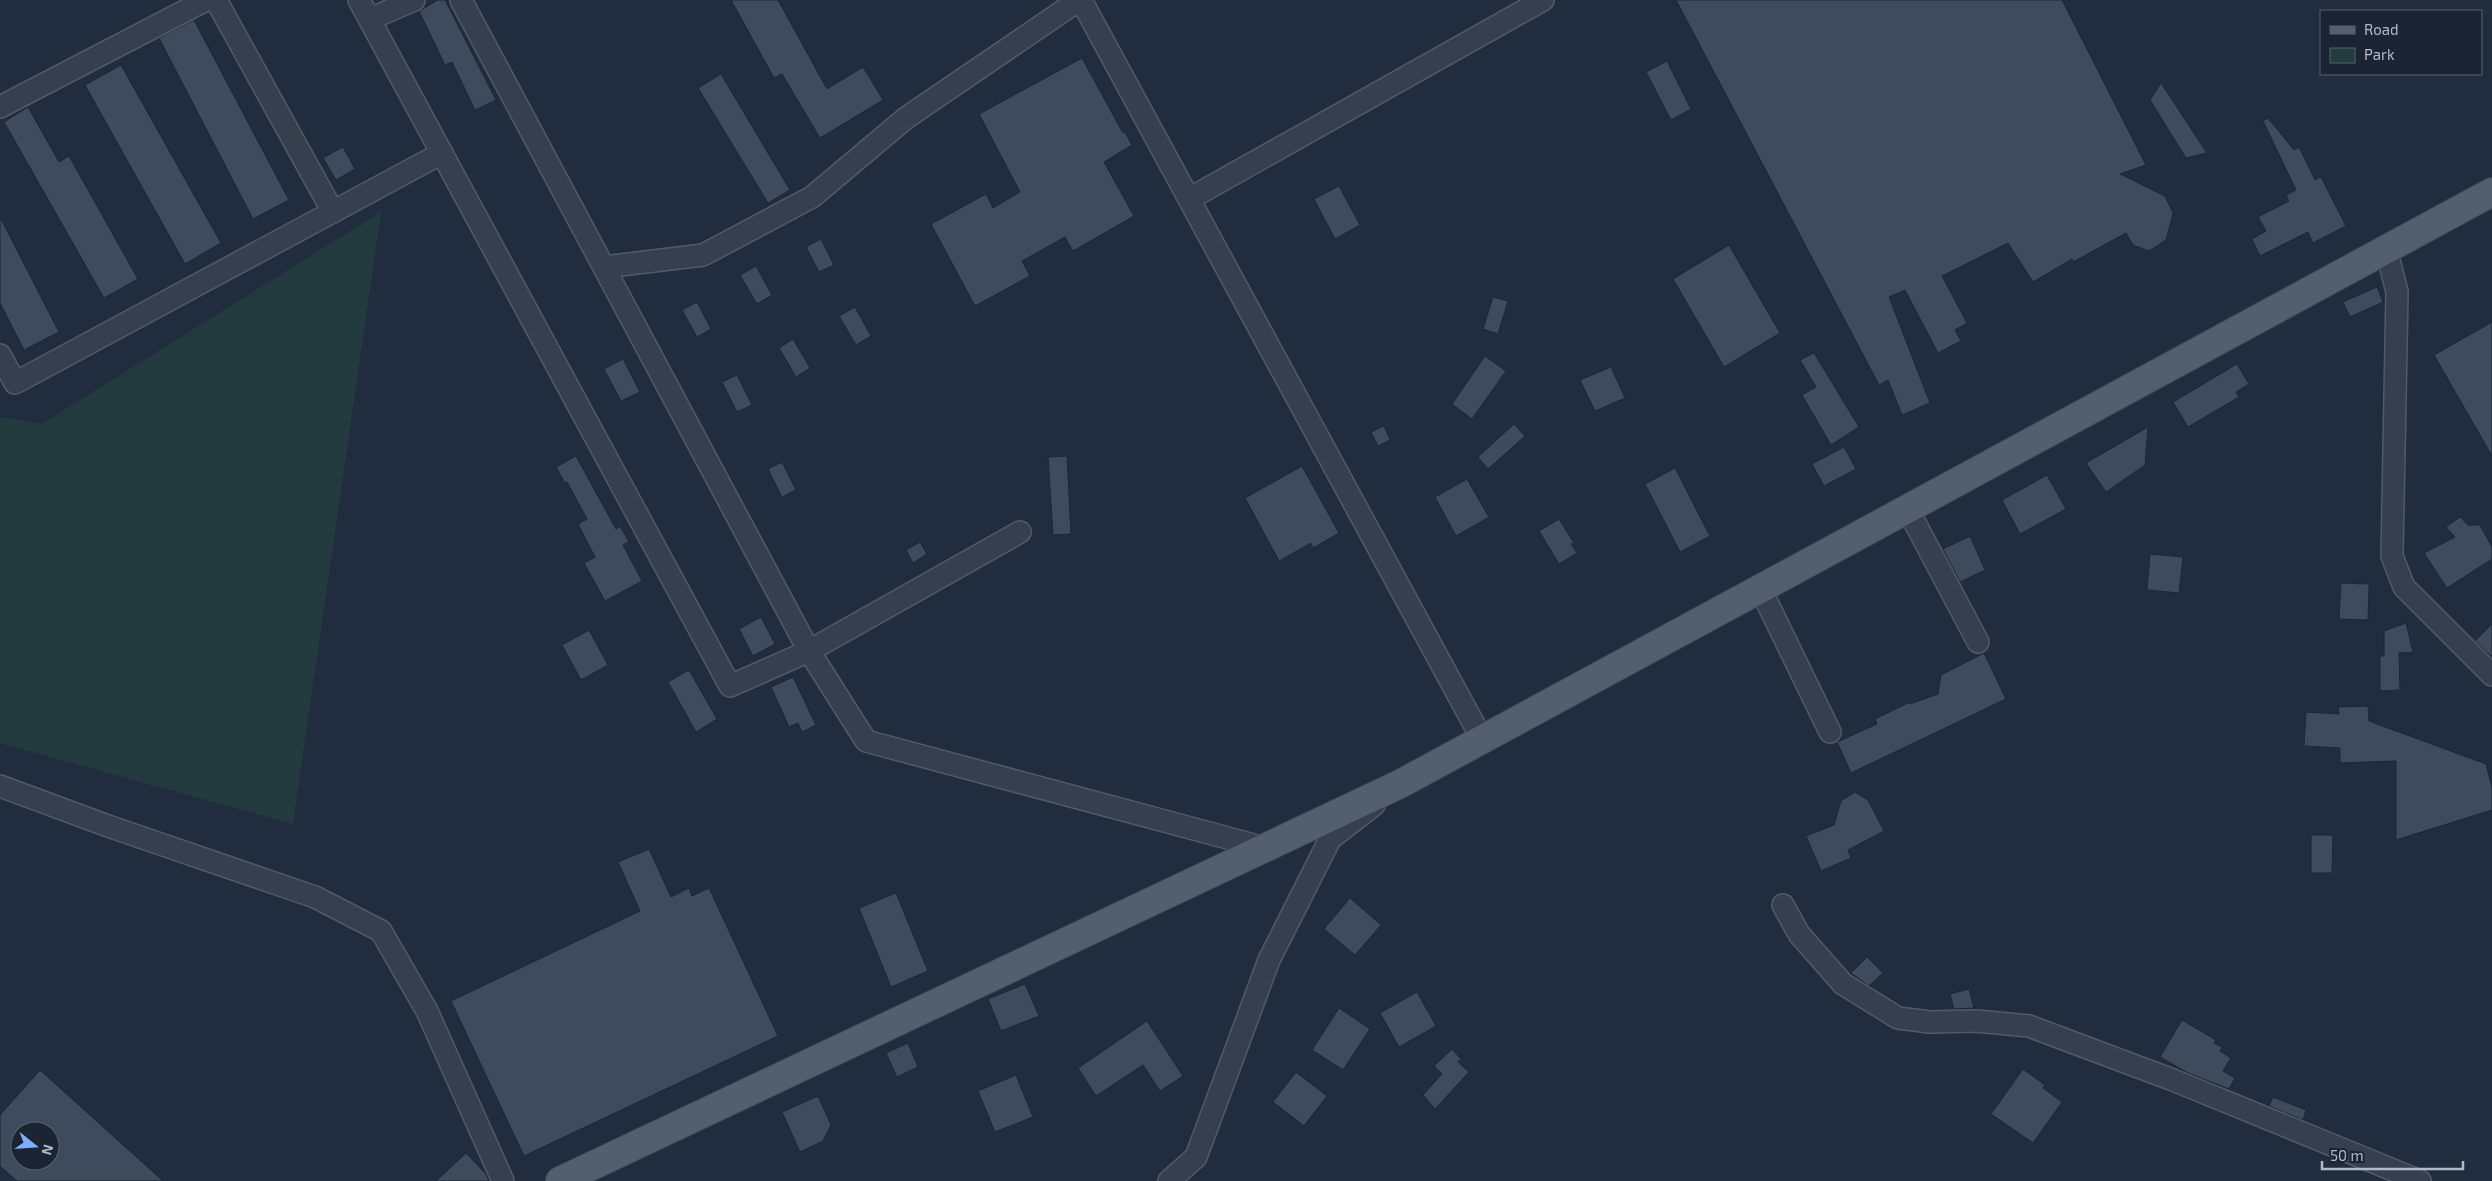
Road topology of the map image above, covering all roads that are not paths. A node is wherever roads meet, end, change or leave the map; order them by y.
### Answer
1 (206, 0) edge
2 (216, 0) edge
3 (359, 0) edge
4 (414, 0) edge
5 (461, 0) edge
6 (1080, 0) edge
7 (1543, 0) edge
8 (370, 19) junction
9 (0, 107) edge
10 (442, 153) junction
11 (2492, 192) edge
12 (1189, 199) junction
13 (333, 212) junction
14 (2386, 248) junction
15 (604, 267) junction
16 (0, 355) edge
17 (1907, 508) junction
18 (1020, 532) dead end
19 (1760, 588) junction
20 (1978, 642) dead end
21 (809, 651) junction
22 (2492, 675) edge
23 (1830, 732) dead end
24 (1482, 739) junction
25 (1400, 784) junction
26 (0, 786) edge
27 (1264, 848) junction
28 (1783, 905) dead end
29 (503, 1181) edge
30 (560, 1181) edge
31 (1169, 1181) edge
32 (2420, 1181) edge

1 - 9 street
2 - 13 street
3 - 8 street
4 - 8 street
5 - 15 street
6 - 12 street
6 - 15 street
7 - 12 street
8 - 10 street
10 - 13 street
10 - 21 street
11 - 14 main road
12 - 24 street
13 - 16 street
14 - 17 main road
14 - 22 street
15 - 21 street
17 - 19 main road
17 - 20 street
18 - 21 street
19 - 23 street
19 - 24 main road
21 - 27 street
24 - 25 main road
25 - 27 main road
25 - 31 street
26 - 29 street
27 - 30 main road
28 - 32 street

